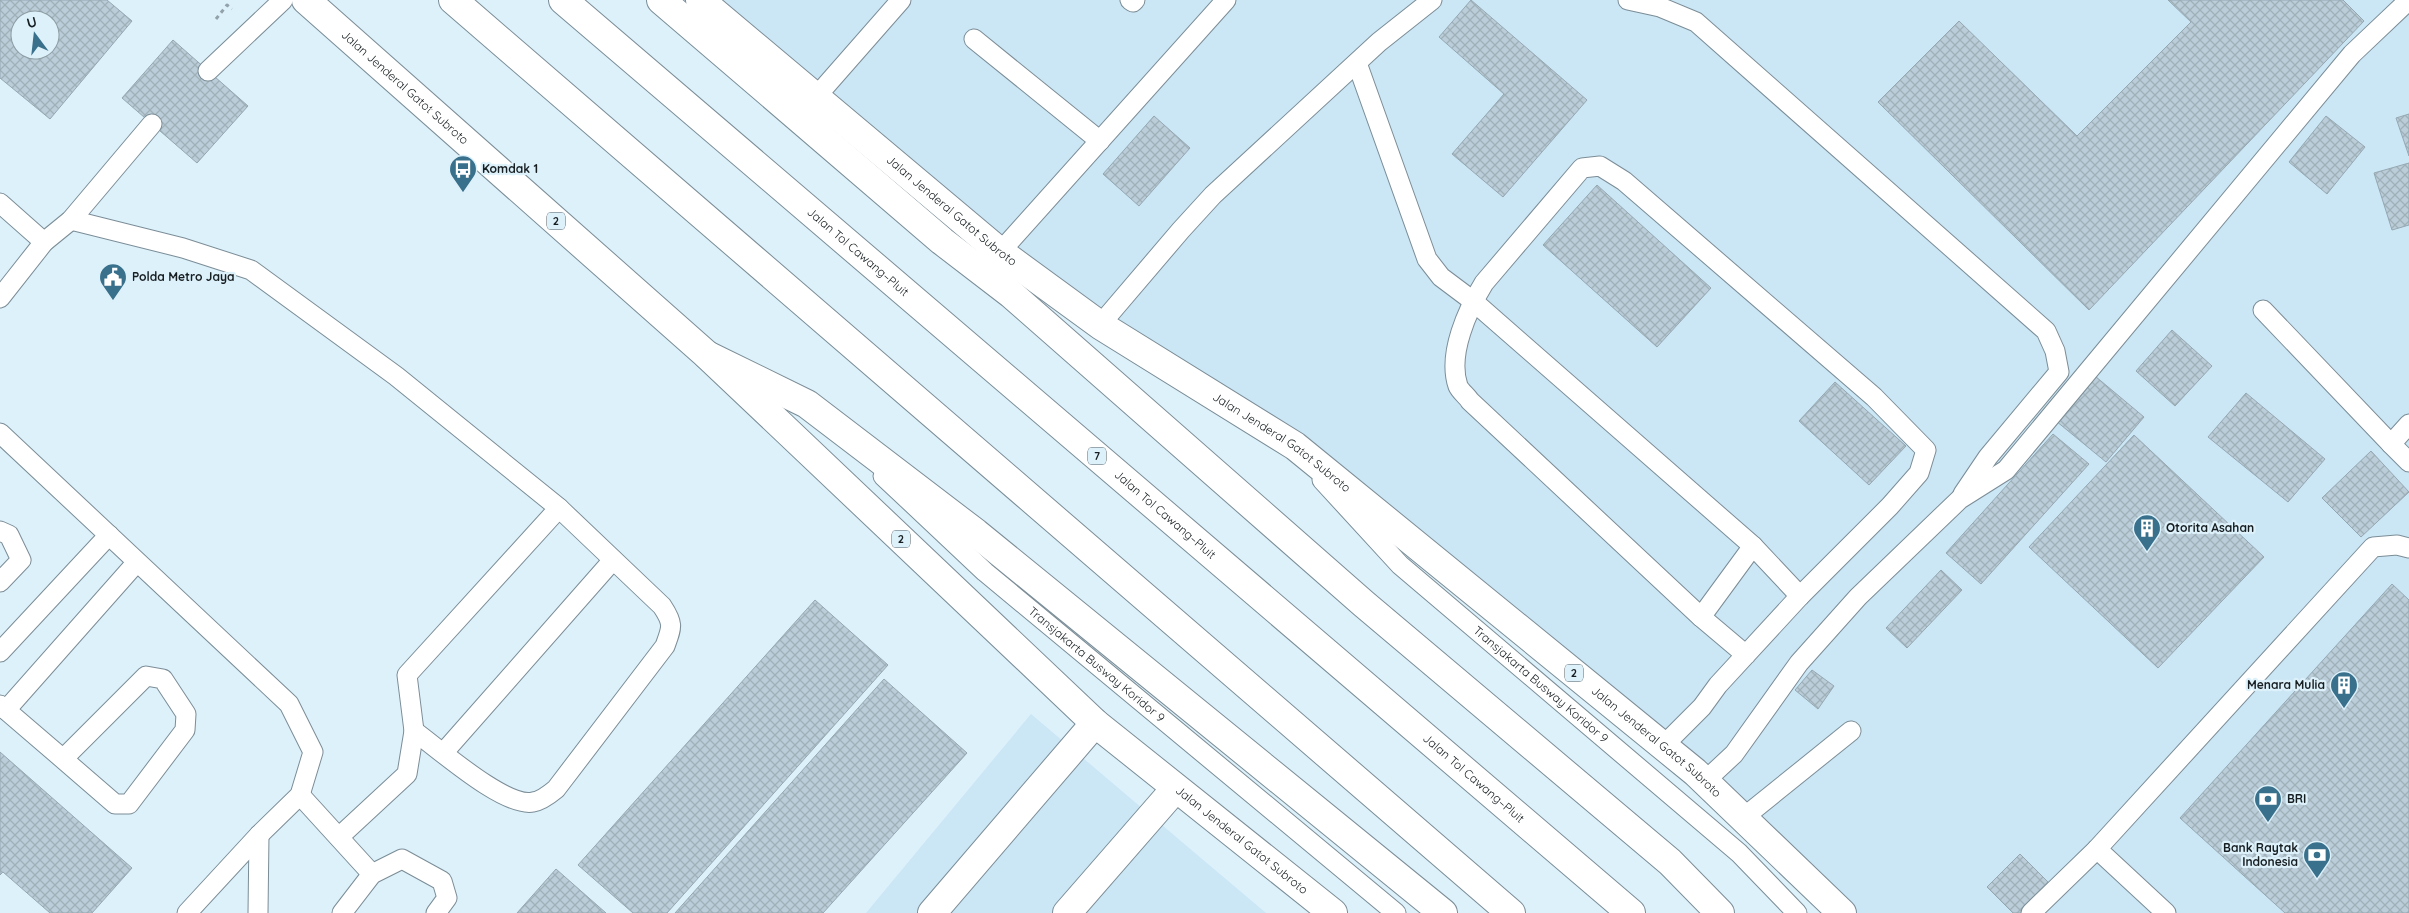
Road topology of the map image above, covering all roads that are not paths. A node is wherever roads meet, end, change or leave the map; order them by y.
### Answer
1 (283, 0) edge
2 (306, 0) edge
3 (453, 0) edge
4 (563, 0) edge
5 (661, 0) edge
6 (700, 0) edge
7 (901, 0) edge
8 (1130, 0) edge
9 (1135, 0) edge
10 (1226, 0) edge
11 (1432, 0) edge
12 (1628, 0) edge
13 (2406, 1) edge
14 (974, 39) dead end
15 (1357, 63) junction
16 (208, 70) dead end
17 (814, 98) junction
18 (152, 124) dead end
19 (1100, 142) junction
20 (0, 203) edge
21 (71, 220) junction
22 (44, 242) junction
23 (1000, 252) junction
24 (0, 298) edge
25 (1473, 301) junction
26 (2263, 310) dead end
27 (1100, 325) junction
28 (707, 355) junction
29 (807, 404) junction
30 (2409, 424) edge
31 (0, 434) edge
32 (2391, 444) junction
33 (1295, 446) junction
34 (2409, 462) edge
35 (1960, 499) junction
36 (558, 508) junction
37 (0, 531) edge
38 (109, 535) junction
39 (2405, 542) edge
40 (1753, 546) junction
41 (613, 560) junction
42 (137, 562) junction
43 (0, 582) edge
44 (1800, 596) junction
45 (1701, 617) junction
46 (0, 652) edge
47 (1746, 655) junction
48 (3, 708) edge
49 (1095, 723) junction
50 (1851, 731) dead end
51 (414, 732) junction
52 (1663, 746) junction
53 (444, 752) junction
54 (63, 758) junction
55 (1705, 781) junction
56 (1175, 789) junction
57 (300, 795) junction
58 (1743, 818) junction
59 (259, 835) junction
60 (338, 837) junction
61 (2097, 849) junction
62 (372, 874) junction
63 (187, 913) edge
64 (258, 913) edge
65 (342, 913) edge
66 (436, 913) edge
67 (932, 913) edge
68 (1068, 913) edge
69 (1333, 913) edge
70 (1396, 913) edge
71 (1444, 913) edge
72 (1511, 913) edge
73 (1631, 913) edge
74 (1720, 913) edge
75 (1797, 913) edge
76 (1842, 913) edge
77 (2031, 913) edge
78 (2166, 913) edge

1 - 16 lane
2 - 28 main road, Jalan Jenderal Gatot Subroto / 2
3 - 72 main road
4 - 73 main road, Jalan Tol Cawang–Pluit / 7
5 - 74 main road
6 - 17 main road, Jalan Jenderal Gatot Subroto / 2
7 - 17 lane
8 - 9 lane
10 - 19 lane
11 - 15 lane
12 - 35 lane
13 - 35 lane
14 - 19 lane
15 - 25 lane
15 - 27 lane
17 - 23 main road, Jalan Jenderal Gatot Subroto / 2
18 - 21 lane
19 - 23 lane
20 - 22 lane
21 - 22 lane
21 - 36 lane
22 - 24 lane
23 - 27 main road, Jalan Jenderal Gatot Subroto / 2
25 - 40 lane
25 - 44 lane
25 - 45 lane
26 - 32 lane
27 - 33 main road, Jalan Jenderal Gatot Subroto / 2
28 - 29 main road
28 - 49 main road, Jalan Jenderal Gatot Subroto / 2
29 - 70 lane, Transjakarta Busway Koridor 9
29 - 71 main road
30 - 32 lane
31 - 38 lane
32 - 34 lane
33 - 52 main road, Jalan Jenderal Gatot Subroto / 2
33 - 75 lane, Transjakarta Busway Koridor 9
35 - 55 lane
36 - 41 lane
36 - 51 lane
37 - 43 lane
38 - 42 lane
38 - 46 lane
39 - 61 lane
40 - 44 lane
40 - 45 lane
41 - 53 lane
41 - 53 lane
42 - 48 lane
42 - 57 lane
44 - 47 lane
45 - 47 lane
47 - 52 lane
48 - 54 lane
49 - 56 main road, Jalan Jenderal Gatot Subroto / 2
49 - 67 main road
50 - 58 lane
51 - 53 lane
51 - 60 lane
52 - 55 main road, Jalan Jenderal Gatot Subroto / 2
54 - 54 lane
55 - 58 main road, Jalan Jenderal Gatot Subroto / 2
56 - 68 main road
56 - 69 main road, Jalan Jenderal Gatot Subroto / 2
57 - 59 lane
57 - 60 lane
58 - 76 main road, Jalan Jenderal Gatot Subroto / 2
59 - 63 lane
59 - 64 lane
60 - 62 lane
61 - 77 lane
61 - 78 lane
62 - 65 lane
62 - 66 lane

